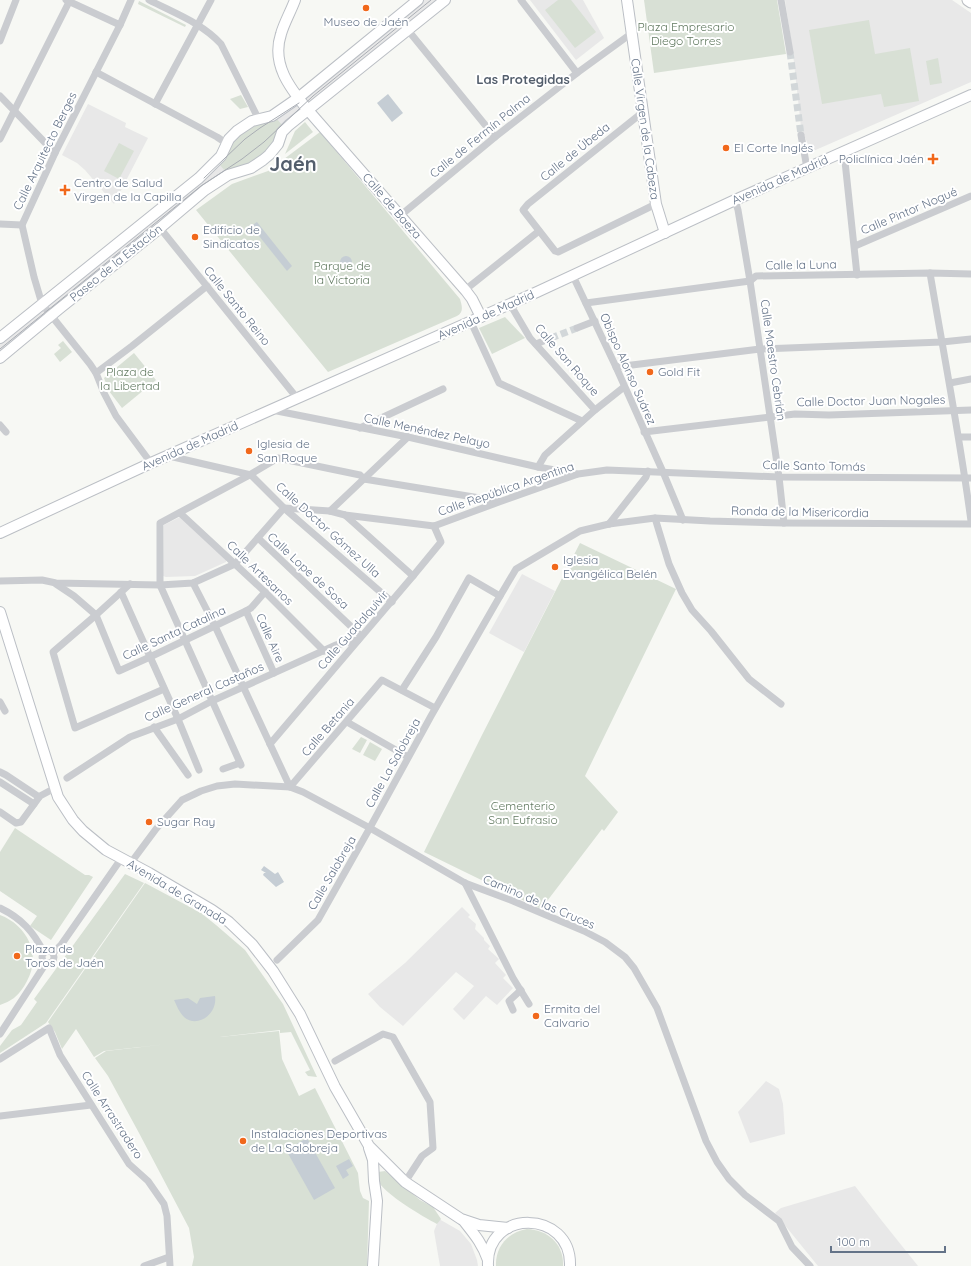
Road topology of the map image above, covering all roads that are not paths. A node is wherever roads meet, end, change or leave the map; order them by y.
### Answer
1 (16, 0) edge
2 (131, 0) edge
3 (149, 0) edge
4 (211, 0) edge
5 (295, 0) edge
6 (418, 0) edge
7 (445, 0) edge
8 (521, 0) edge
9 (627, 0) edge
10 (780, 0) edge
11 (968, 0) edge
12 (67, 1) edge
13 (971, 2) edge
14 (83, 4) edge
15 (120, 25) junction
16 (198, 26) junction
17 (407, 29) junction
18 (632, 33) junction
19 (0, 41) edge
20 (790, 52) tunnel mouth
21 (96, 72) junction
22 (577, 73) junction
23 (971, 95) edge
24 (0, 96) edge
25 (298, 98) junction
26 (155, 104) junction
27 (308, 109) junction
28 (14, 110) junction
29 (643, 112) junction
30 (258, 118) junction
31 (801, 136) tunnel mouth
32 (495, 137) junction
33 (0, 139) edge
34 (226, 143) junction
35 (844, 152) junction
36 (55, 153) junction
37 (807, 168) junction
38 (971, 196) edge
39 (735, 200) junction
40 (656, 204) junction
41 (401, 215) junction
42 (0, 224) edge
43 (22, 226) junction
44 (160, 228) junction
45 (539, 230) junction
46 (665, 233) junction
47 (855, 246) junction
48 (930, 273) junction
49 (971, 274) edge
50 (857, 275) junction
51 (573, 276) junction
52 (750, 281) junction
53 (206, 286) junction
54 (465, 290) junction
55 (586, 303) junction
56 (42, 304) junction
57 (510, 304) junction
58 (51, 315) junction
59 (481, 317) junction
60 (595, 321) junction
61 (471, 322) junction
62 (577, 328) tunnel mouth
63 (0, 338) edge
64 (551, 338) tunnel mouth
65 (971, 339) edge
66 (942, 342) junction
67 (536, 344) junction
68 (760, 349) junction
69 (0, 358) edge
70 (616, 367) junction
71 (96, 373) junction
72 (971, 379) edge
73 (950, 383) junction
74 (624, 387) junction
75 (443, 389) dead end
76 (297, 398) junction
77 (272, 410) junction
78 (595, 410) junction
79 (954, 410) junction
80 (971, 410) edge
81 (769, 416) junction
82 (582, 421) junction
83 (0, 425) edge
84 (360, 428) junction
85 (6, 432) dead end
86 (384, 432) junction
87 (644, 432) junction
88 (408, 437) junction
89 (959, 437) junction
90 (971, 437) edge
91 (393, 450) junction
92 (169, 456) junction
93 (151, 463) junction
94 (538, 467) junction
95 (648, 471) junction
96 (663, 472) junction
97 (578, 474) junction
98 (251, 475) junction
99 (779, 477) junction
100 (968, 478) edge
101 (364, 479) junction
102 (499, 502) junction
103 (284, 508) junction
104 (620, 509) junction
105 (330, 511) junction
106 (180, 513) junction
107 (344, 515) junction
108 (655, 518) junction
109 (683, 520) junction
110 (628, 521) junction
111 (971, 521) edge
112 (784, 523) junction
113 (608, 524) junction
114 (971, 524) edge
115 (434, 526) junction
116 (0, 533) edge
117 (258, 538) junction
118 (235, 564) junction
119 (413, 576) junction
120 (0, 581) edge
121 (193, 583) junction
122 (56, 584) junction
123 (130, 584) junction
124 (160, 585) junction
125 (121, 592) junction
126 (265, 592) junction
127 (500, 596) junction
128 (392, 602) junction
129 (246, 611) junction
130 (0, 612) edge
131 (96, 615) junction
132 (215, 626) junction
133 (359, 638) junction
134 (184, 640) junction
135 (324, 650) junction
136 (150, 658) junction
137 (274, 673) junction
138 (244, 688) junction
139 (164, 689) junction
140 (402, 690) junction
141 (0, 702) edge
142 (212, 702) junction
143 (781, 704) dead end
144 (435, 708) junction
145 (5, 711) dead end
146 (178, 719) junction
147 (347, 722) junction
148 (154, 728) junction
149 (270, 744) junction
150 (408, 757) junction
151 (223, 768) dead end
152 (199, 770) dead end
153 (0, 772) edge
154 (188, 775) dead end
155 (67, 778) dead end
156 (0, 782) edge
157 (290, 787) junction
158 (55, 788) junction
159 (39, 797) junction
160 (34, 804) junction
161 (0, 812) edge
162 (370, 828) junction
163 (126, 861) junction
164 (465, 883) junction
165 (0, 908) edge
166 (44, 953) junction
167 (53, 953) junction
168 (277, 960) dead end
169 (46, 963) junction
170 (520, 990) junction
171 (529, 1004) dead end
172 (514, 1010) dead end
173 (0, 1034) edge
174 (0, 1059) edge
175 (335, 1061) dead end
176 (91, 1105) junction
177 (0, 1116) edge
178 (369, 1146) junction
179 (405, 1182) junction
180 (461, 1219) junction
181 (508, 1228) junction
182 (169, 1257) junction
183 (569, 1261) edge
184 (488, 1263) edge
185 (144, 1266) edge
186 (170, 1266) edge
187 (373, 1266) edge
188 (575, 1266) edge
189 (810, 1266) edge

1 - 19 street
2 - 15 street, Calle Arquitecto Berges
3 - 16 street
4 - 16 street
5 - 25 street, Calle de Baeza
6 - 25 street
7 - 17 street
8 - 22 street
9 - 18 street, Calle Virgen de la Cabeza
10 - 20 street
11 - 13 main road
12 - 14 street
12 - 28 street
14 - 15 street
15 - 21 street, Calle Arquitecto Berges
16 - 26 street
16 - 30 street
17 - 27 street
17 - 32 street
18 - 22 street, Calle de Fermín Palma
18 - 29 street, Calle Virgen de la Cabeza
21 - 26 street
21 - 36 street, Calle Arquitecto Berges
22 - 32 street, Calle de Fermín Palma
23 - 35 street, Avenida de Madrid
24 - 28 street
25 - 27 street, Calle de Baeza
25 - 30 street
26 - 34 street
27 - 41 street, Calle de Baeza
27 - 44 street, Paseo de la Estación
28 - 33 street
28 - 36 street
29 - 40 street, Calle Virgen de la Cabeza
29 - 45 street, Calle de Úbeda
30 - 34 street
31 - 37 street
32 - 41 street, Calle de Fermín Palma
34 - 56 street, Paseo de la Estación
35 - 37 street, Avenida de Madrid
35 - 47 street
36 - 43 street, Calle Arquitecto Berges
37 - 39 street, Avenida de Madrid
38 - 47 street, Calle Pintor Nogué
39 - 46 street, Avenida de Madrid
39 - 52 street, Calle Maestro Cebrián
40 - 45 street
40 - 46 street, Calle Virgen de la Cabeza
41 - 54 street, Calle de Baeza
42 - 43 street
43 - 56 street, Calle Arquitecto Berges
44 - 53 street, Calle Santo Reino
44 - 58 street, Paseo de la Estación
45 - 54 street
46 - 51 street, Avenida de Madrid
47 - 50 street
48 - 49 street, Calle la Luna
48 - 50 street, Calle la Luna
48 - 66 street
50 - 52 street, Calle la Luna
51 - 55 street, Obispo Alonso Suárez
51 - 57 street, Avenida de Madrid
52 - 55 street, Calle la Luna
52 - 68 street, Calle Maestro Cebrián
53 - 71 street
53 - 76 street, Calle Santo Reino
54 - 59 street, Calle de Baeza
55 - 60 street, Obispo Alonso Suárez
56 - 58 street, Calle Arquitecto Berges
56 - 63 street, Paseo de la Estación
57 - 59 street, Avenida de Madrid
57 - 67 street, Calle San Roque
58 - 69 street, Paseo de la Estación
58 - 71 street, Calle Arquitecto Berges
59 - 61 street, Avenida de Madrid
60 - 62 street
60 - 70 street, Obispo Alonso Suárez
61 - 76 street, Avenida de Madrid
61 - 82 street
64 - 67 street
65 - 66 street
66 - 68 street
66 - 73 street
67 - 78 street, Calle San Roque
68 - 70 street
68 - 81 street, Calle Maestro Cebrián
70 - 74 street, Obispo Alonso Suárez
71 - 93 street, Calle Arquitecto Berges
72 - 73 street
73 - 79 street
74 - 78 street
74 - 87 street, Obispo Alonso Suárez
75 - 84 street
76 - 77 street, Avenida de Madrid
77 - 84 street, Calle Menéndez Pelayo
77 - 92 street, Avenida de Madrid
78 - 82 street
79 - 80 street, Calle Doctor Juan Nogales
79 - 81 street, Calle Doctor Juan Nogales
79 - 89 street
81 - 87 street, Calle Doctor Juan Nogales
81 - 99 street, Calle Maestro Cebrián
82 - 94 street
83 - 85 street
84 - 86 street, Calle Menéndez Pelayo
86 - 88 street, Calle Menéndez Pelayo
86 - 91 street
87 - 96 street, Obispo Alonso Suárez
88 - 91 street
88 - 94 street, Calle Menéndez Pelayo
89 - 90 street
89 - 100 street
91 - 101 street
92 - 93 street, Avenida de Madrid
92 - 98 street
93 - 116 street, Avenida de Madrid
94 - 97 street, Calle Menéndez Pelayo
95 - 96 street, Calle República Argentina
95 - 97 street, Calle República Argentina
95 - 104 street
96 - 99 street, Calle Santo Tomás
96 - 109 street, Obispo Alonso Suárez
97 - 102 street, Calle República Argentina
98 - 101 street
98 - 103 street, Calle Doctor Gómez Ulla
98 - 106 street
99 - 100 street, Calle Santo Tomás
99 - 112 street, Calle Maestro Cebrián
100 - 111 street
101 - 102 street
101 - 105 street
102 - 115 street, Calle República Argentina
103 - 105 street, Calle República Argentina
103 - 117 street
103 - 128 street, Calle Doctor Gómez Ulla
104 - 110 street
104 - 113 street
105 - 107 street, Calle República Argentina
106 - 118 street, Calle Artesanos
106 - 124 street
107 - 115 street, Calle República Argentina
107 - 119 street
108 - 109 street, Ronda de la Misericordia
108 - 110 street, Ronda de la Misericordia
108 - 143 street
109 - 112 street, Ronda de la Misericordia
110 - 113 street, Ronda de la Misericordia
112 - 114 street, Ronda de la Misericordia
113 - 127 street, Ronda de la Misericordia
115 - 119 street, Calle Guadalquivir
117 - 118 street
117 - 133 street, Calle Lope de Sosa
118 - 121 street
118 - 126 street, Calle Artesanos
119 - 128 street, Calle Guadalquivir
120 - 122 street
121 - 124 street
121 - 132 street
122 - 123 street
122 - 131 street
123 - 124 street
123 - 125 street
124 - 134 street
125 - 131 street
125 - 136 street
126 - 129 street, Calle Santa Catalina
126 - 135 street, Calle Artesanos
127 - 140 street
127 - 144 street, Calle La Salobreja
128 - 133 street, Calle Guadalquivir
129 - 132 street, Calle Santa Catalina
129 - 137 street, Calle Aire
130 - 158 street, Avenida de Granada
131 - 136 street, Calle Santa Catalina
131 - 139 street
132 - 134 street, Calle Santa Catalina
132 - 138 street
133 - 135 street, Calle General Castaños
133 - 149 street, Calle Guadalquivir
134 - 136 street, Calle Santa Catalina
134 - 142 street
135 - 137 street, Calle General Castaños
136 - 139 street
137 - 138 street, Calle General Castaños
138 - 142 street, Calle General Castaños
138 - 149 street
139 - 146 street
140 - 144 street
140 - 147 street, Calle Betania
141 - 145 street
142 - 146 street, Calle General Castaños
142 - 151 street
144 - 150 street, Calle La Salobreja
146 - 148 street, Calle General Castaños
146 - 152 street
147 - 150 street
147 - 157 street, Calle Betania
148 - 154 street
148 - 155 street, Calle General Castaños
149 - 157 street
150 - 162 street, Calle La Salobreja
153 - 159 street
156 - 160 street
157 - 162 street, Camino de las Cruces
157 - 163 street, Camino de las Cruces
158 - 159 street
158 - 163 street, Avenida de Granada
159 - 160 street
160 - 161 street
162 - 164 street, Camino de las Cruces
162 - 168 street, Calle Salobreja
163 - 167 street, Camino de las Cruces
163 - 178 street, Avenida de Granada
164 - 170 street
164 - 189 street, Camino de las Cruces
165 - 166 street
166 - 167 street
166 - 169 street
167 - 169 street
169 - 173 street
170 - 171 street
170 - 172 street
174 - 176 street, Calle Arrastradero
175 - 179 street
176 - 177 street
176 - 182 street, Calle Arrastradero
178 - 179 street, Avenida de Granada
178 - 187 street
179 - 180 street, Avenida de Granada
180 - 181 street, Avenida de Granada
180 - 184 street, Avenida de Granada
181 - 183 street
181 - 184 street
182 - 185 street
182 - 186 street, Calle Arrastradero
183 - 188 street

